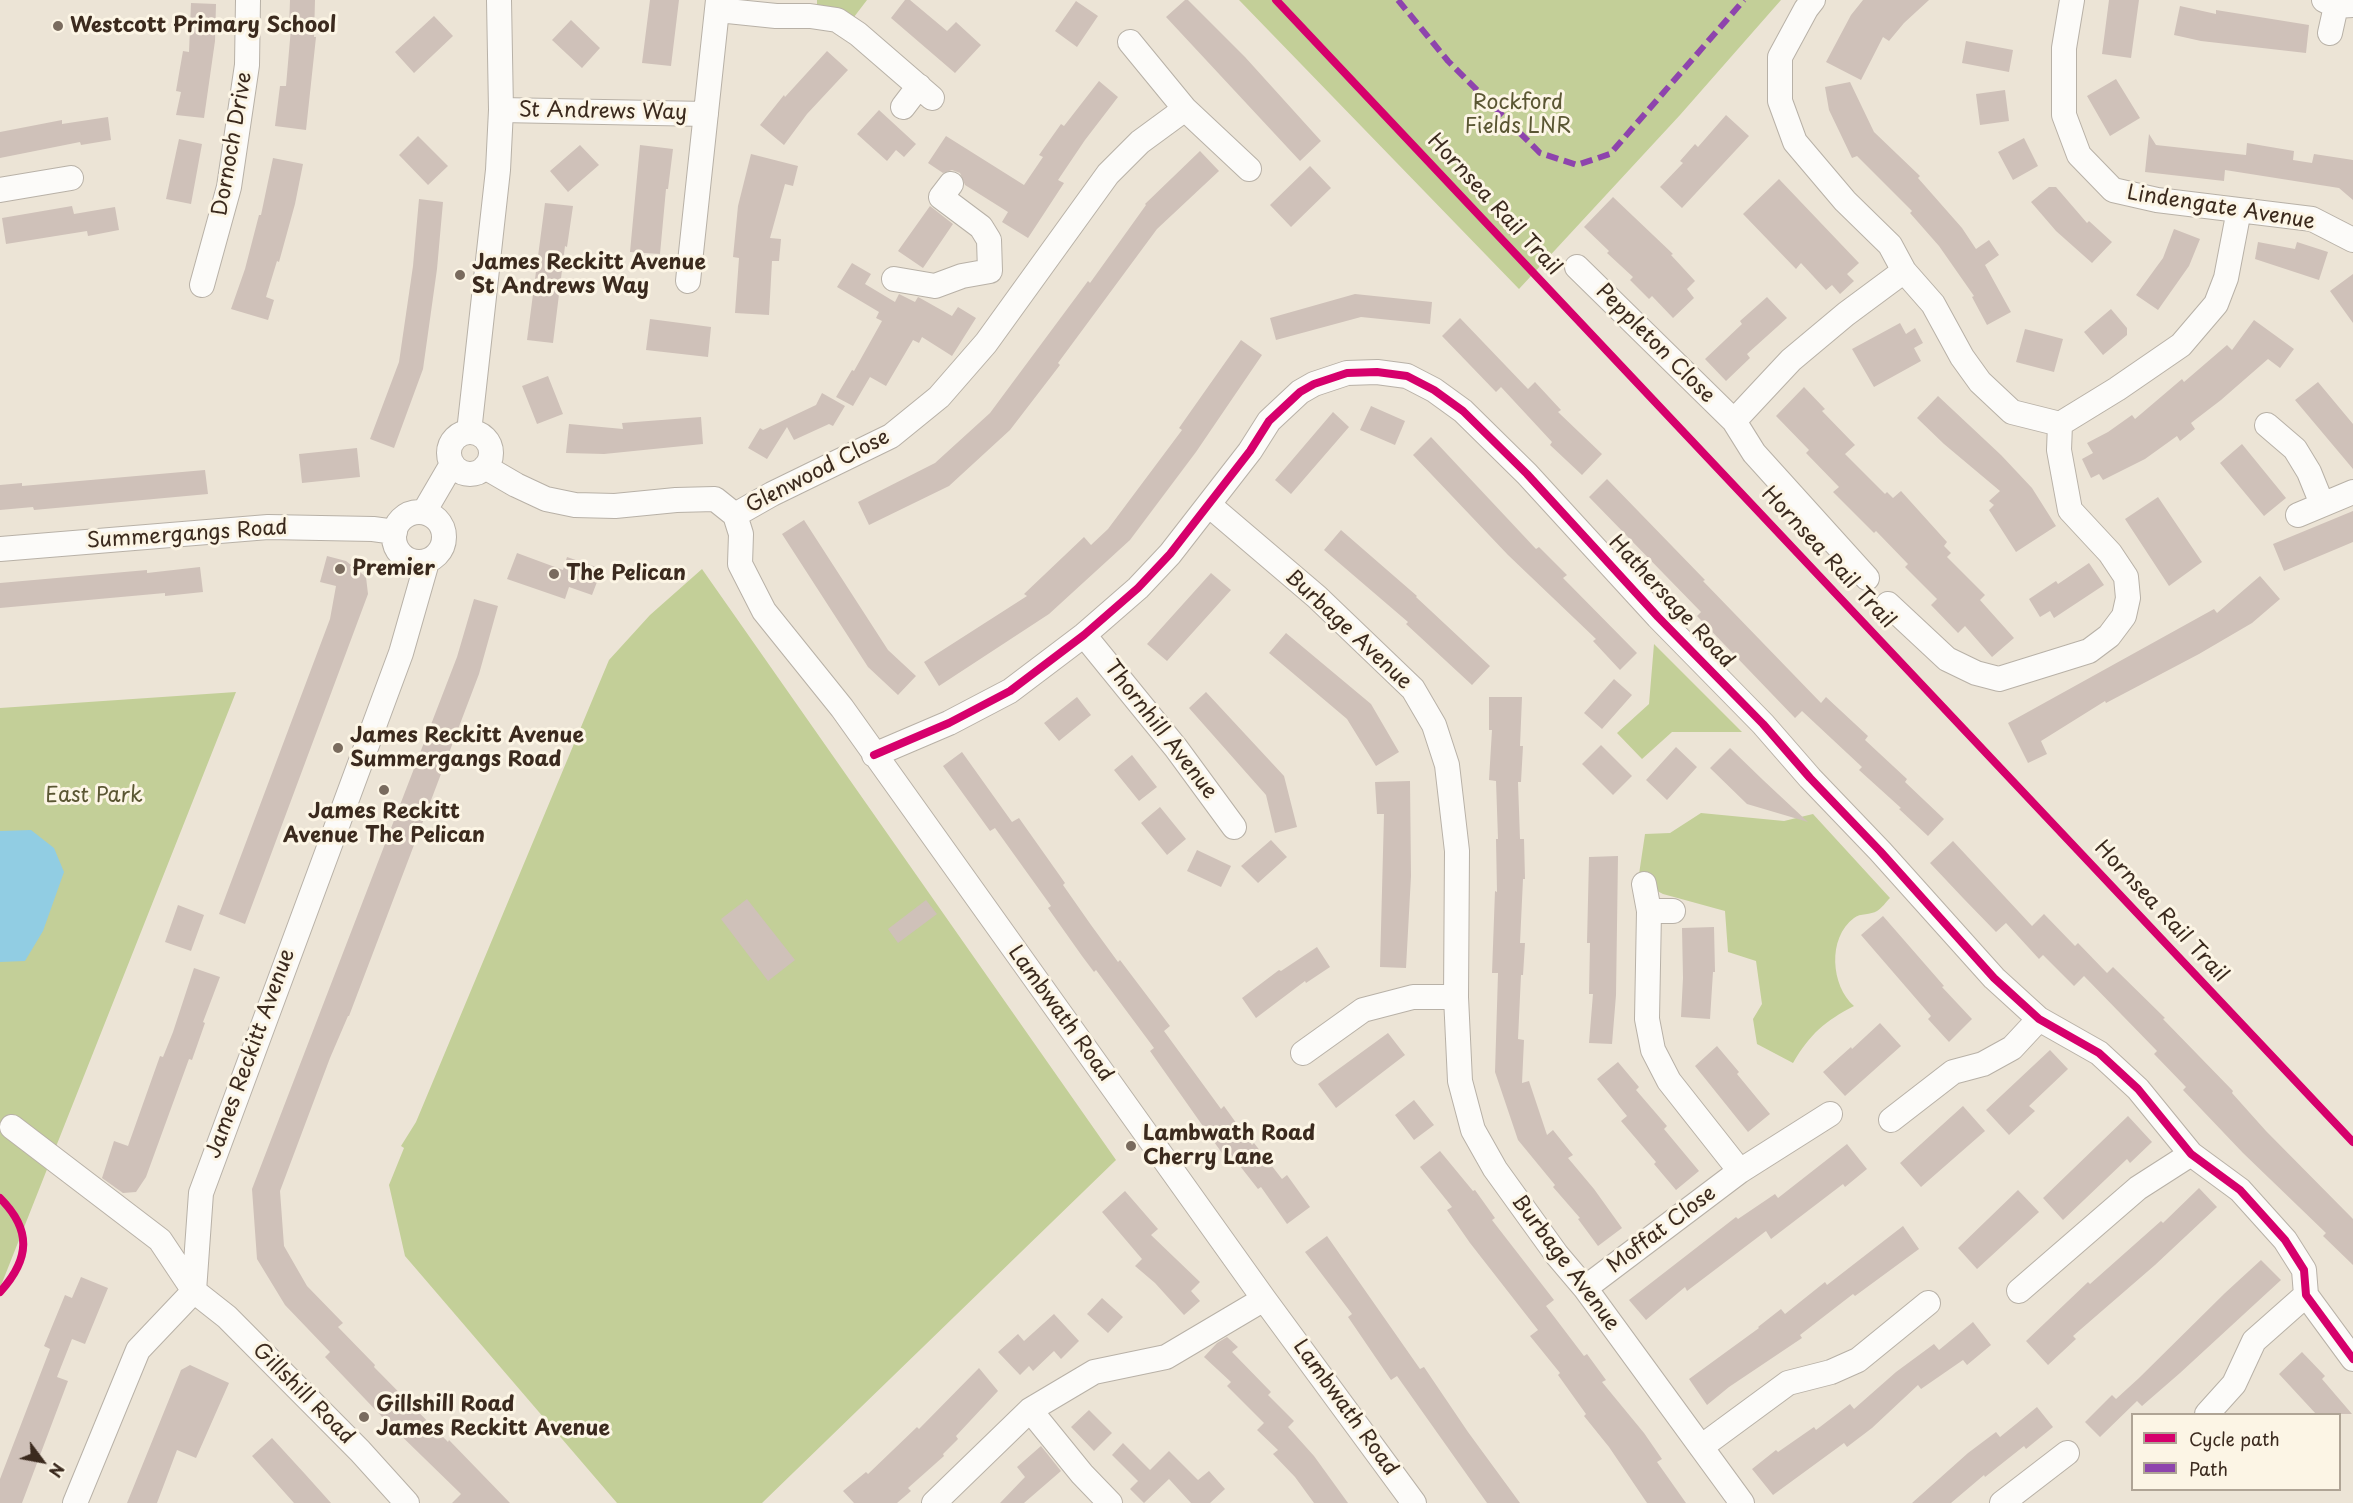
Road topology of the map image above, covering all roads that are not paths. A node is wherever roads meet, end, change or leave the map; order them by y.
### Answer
1 (248, 0) edge
2 (499, 0) edge
3 (1813, 0) edge
4 (2072, 0) edge
5 (2338, 4) edge
6 (718, 5) edge
7 (2330, 33) dead end
8 (1130, 42) dead end
9 (903, 107) dead end
10 (1185, 109) junction
11 (501, 110) junction
12 (706, 114) junction
13 (1249, 169) dead end
14 (71, 178) dead end
15 (951, 184) dead end
16 (0, 190) edge
17 (2239, 210) junction
18 (2353, 240) edge
19 (1577, 267) dead end
20 (990, 271) junction
21 (1904, 271) junction
22 (894, 279) dead end
23 (688, 281) dead end
24 (202, 285) dead end
25 (1022, 296) junction
26 (1734, 421) junction
27 (2060, 424) junction
28 (2267, 425) dead end
29 (468, 432) junction
30 (486, 467) junction
31 (456, 468) junction
32 (2353, 492) edge
33 (2322, 504) junction
34 (1209, 505) junction
35 (735, 515) junction
36 (2298, 515) dead end
37 (432, 516) junction
38 (384, 530) junction
39 (0, 549) edge
40 (427, 562) junction
41 (1867, 578) dead end
42 (1888, 604) dead end
43 (1084, 635) junction
44 (874, 755) junction
45 (1234, 827) dead end
46 (1644, 884) dead end
47 (1649, 911) junction
48 (1673, 911) dead end
49 (1456, 997) junction
50 (2039, 1019) junction
51 (1303, 1053) dead end
52 (1830, 1114) dead end
53 (1892, 1120) dead end
54 (12, 1126) dead end
55 (2191, 1154) junction
56 (1740, 1172) junction
57 (1585, 1288) junction
58 (194, 1291) junction
59 (2019, 1291) dead end
60 (2306, 1295) junction
61 (1264, 1299) junction
62 (1928, 1303) dead end
63 (2353, 1359) edge
64 (1030, 1410) junction
65 (2208, 1413) edge
66 (1701, 1447) junction
67 (2067, 1453) dead end
68 (75, 1503) edge
69 (407, 1503) edge
70 (934, 1503) edge
71 (1110, 1503) edge
72 (1414, 1503) edge
73 (1742, 1503) edge
74 (2002, 1503) edge

1 - 24 street, Dornoch Drive
2 - 11 street
3 - 21 street
4 - 17 street, Lindengate Avenue
5 - 7 street
6 - 9 street
6 - 12 street, St Andrews Way
8 - 10 street
10 - 13 street
10 - 25 street, Glenwood Close
11 - 12 street, St Andrews Way
11 - 29 street
12 - 23 street, St Andrews Way
14 - 16 street
15 - 20 street
17 - 18 street, Lindengate Avenue
17 - 27 street
19 - 26 street, Peppleton Close
20 - 22 street
20 - 25 street
21 - 26 street, Peppleton Close
21 - 27 street
25 - 35 street, Glenwood Close
26 - 41 street, Peppleton Close
27 - 42 street
28 - 33 street
29 - 30 street
29 - 31 street
30 - 31 street
30 - 35 street
31 - 37 street
32 - 33 street
33 - 36 street
34 - 43 street, Hathersage Road
34 - 49 street, Burbage Avenue
34 - 50 street, Hathersage Road
35 - 44 street, Lambwath Road
37 - 38 street
37 - 40 street
38 - 39 street, Summergangs Road
38 - 40 street
40 - 58 street, James Reckitt Avenue
43 - 44 street, Hathersage Road
43 - 45 street, Thornhill Avenue
44 - 61 street, Lambwath Road
46 - 47 street
47 - 48 street
47 - 56 street
49 - 51 street
49 - 57 street, Burbage Avenue
50 - 53 street
50 - 55 street, Hathersage Road
52 - 56 street, Moffat Close
54 - 58 street, Gillshill Road
55 - 59 street
55 - 60 street, Hathersage Road
56 - 57 street, Moffat Close
57 - 66 street, Burbage Avenue
58 - 68 street
58 - 69 street, Gillshill Road
60 - 63 street, Hathersage Road
60 - 65 street
61 - 64 street
61 - 72 street, Lambwath Road
62 - 66 street
64 - 70 street
64 - 71 street
66 - 73 street, Burbage Avenue
67 - 74 street

